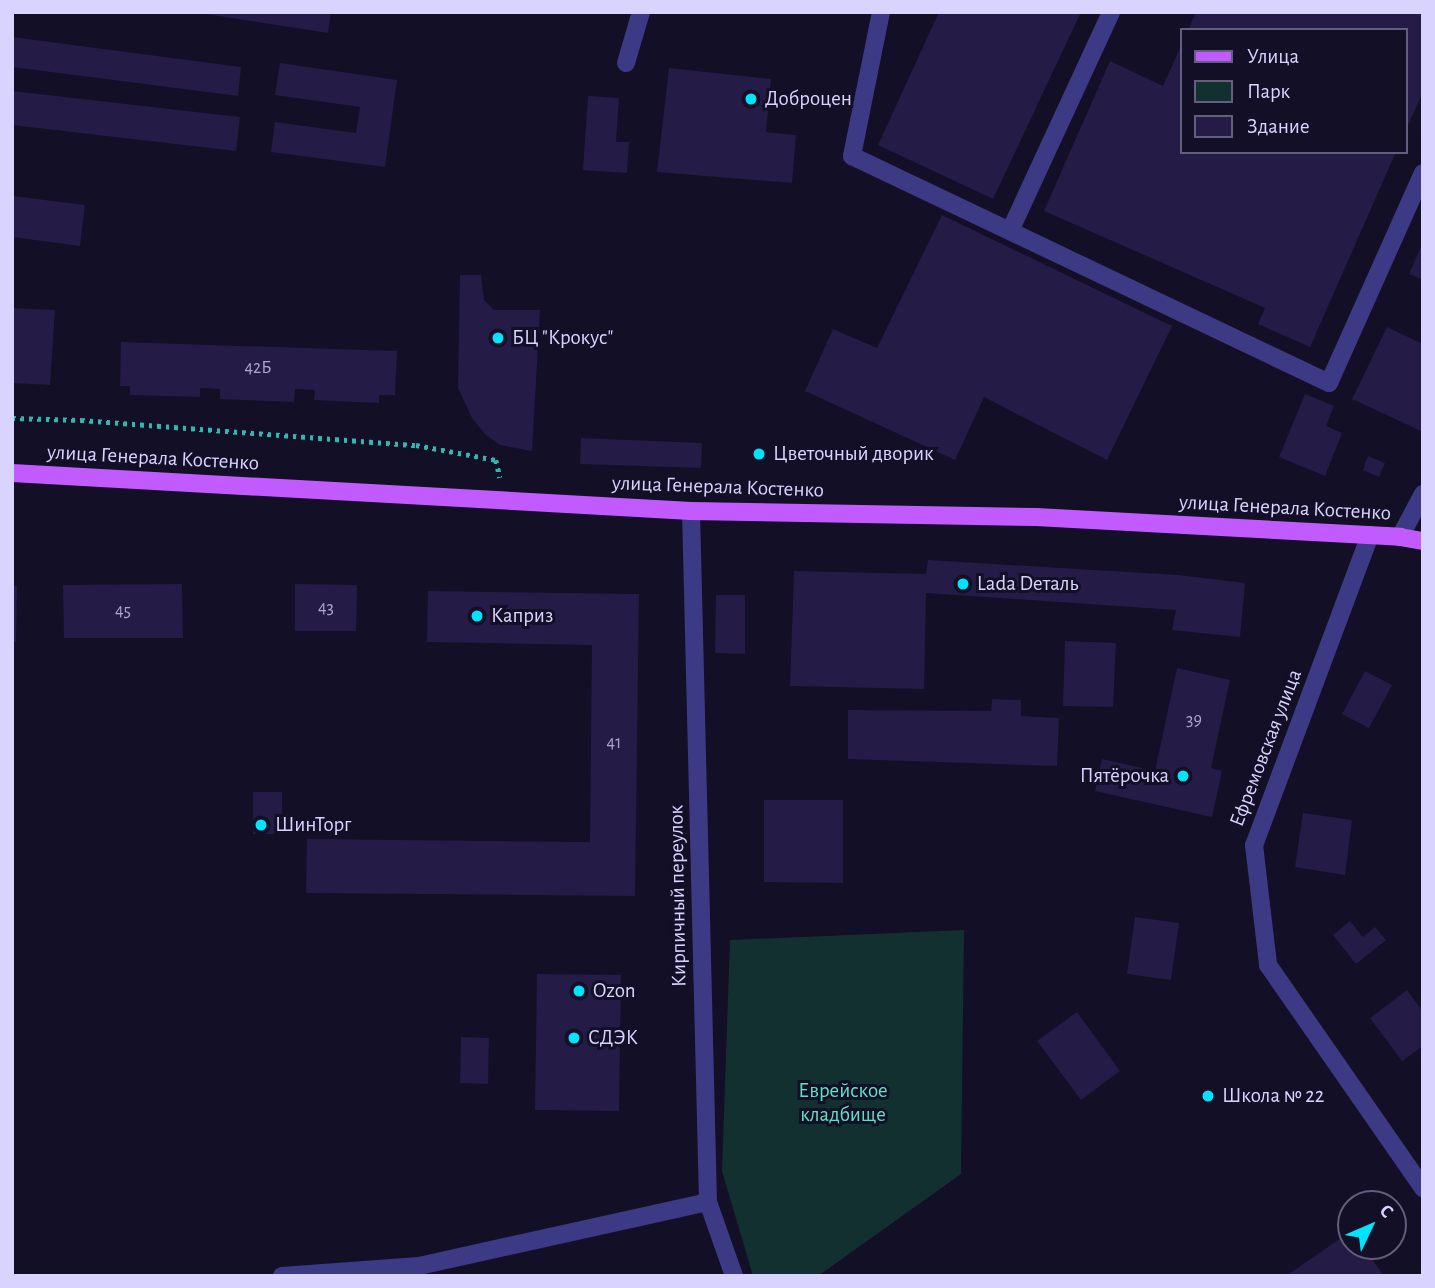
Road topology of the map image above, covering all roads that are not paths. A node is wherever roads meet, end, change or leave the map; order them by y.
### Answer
1 (641, 12) edge
2 (881, 12) edge
3 (1111, 12) edge
4 (626, 63) dead end
5 (1423, 173) edge
6 (1010, 231) junction
7 (12, 473) edge
8 (1423, 494) edge
9 (691, 511) junction
10 (1370, 535) junction
11 (1400, 537) junction
12 (1423, 541) edge
13 (1423, 1188) edge
14 (708, 1202) junction
15 (282, 1276) edge
16 (734, 1276) edge

1 - 4 street
2 - 6 street
3 - 6 street
5 - 6 street
7 - 9 main road, улица Генерала Костенко
8 - 11 street
9 - 10 main road, улица Генерала Костенко
9 - 14 street, Кирпичный переулок
10 - 11 main road, улица Генерала Костенко
10 - 13 street, Ефремовская улица
11 - 12 main road, улица Генерала Костенко
14 - 15 street
14 - 16 street, Кирпичный переулок

